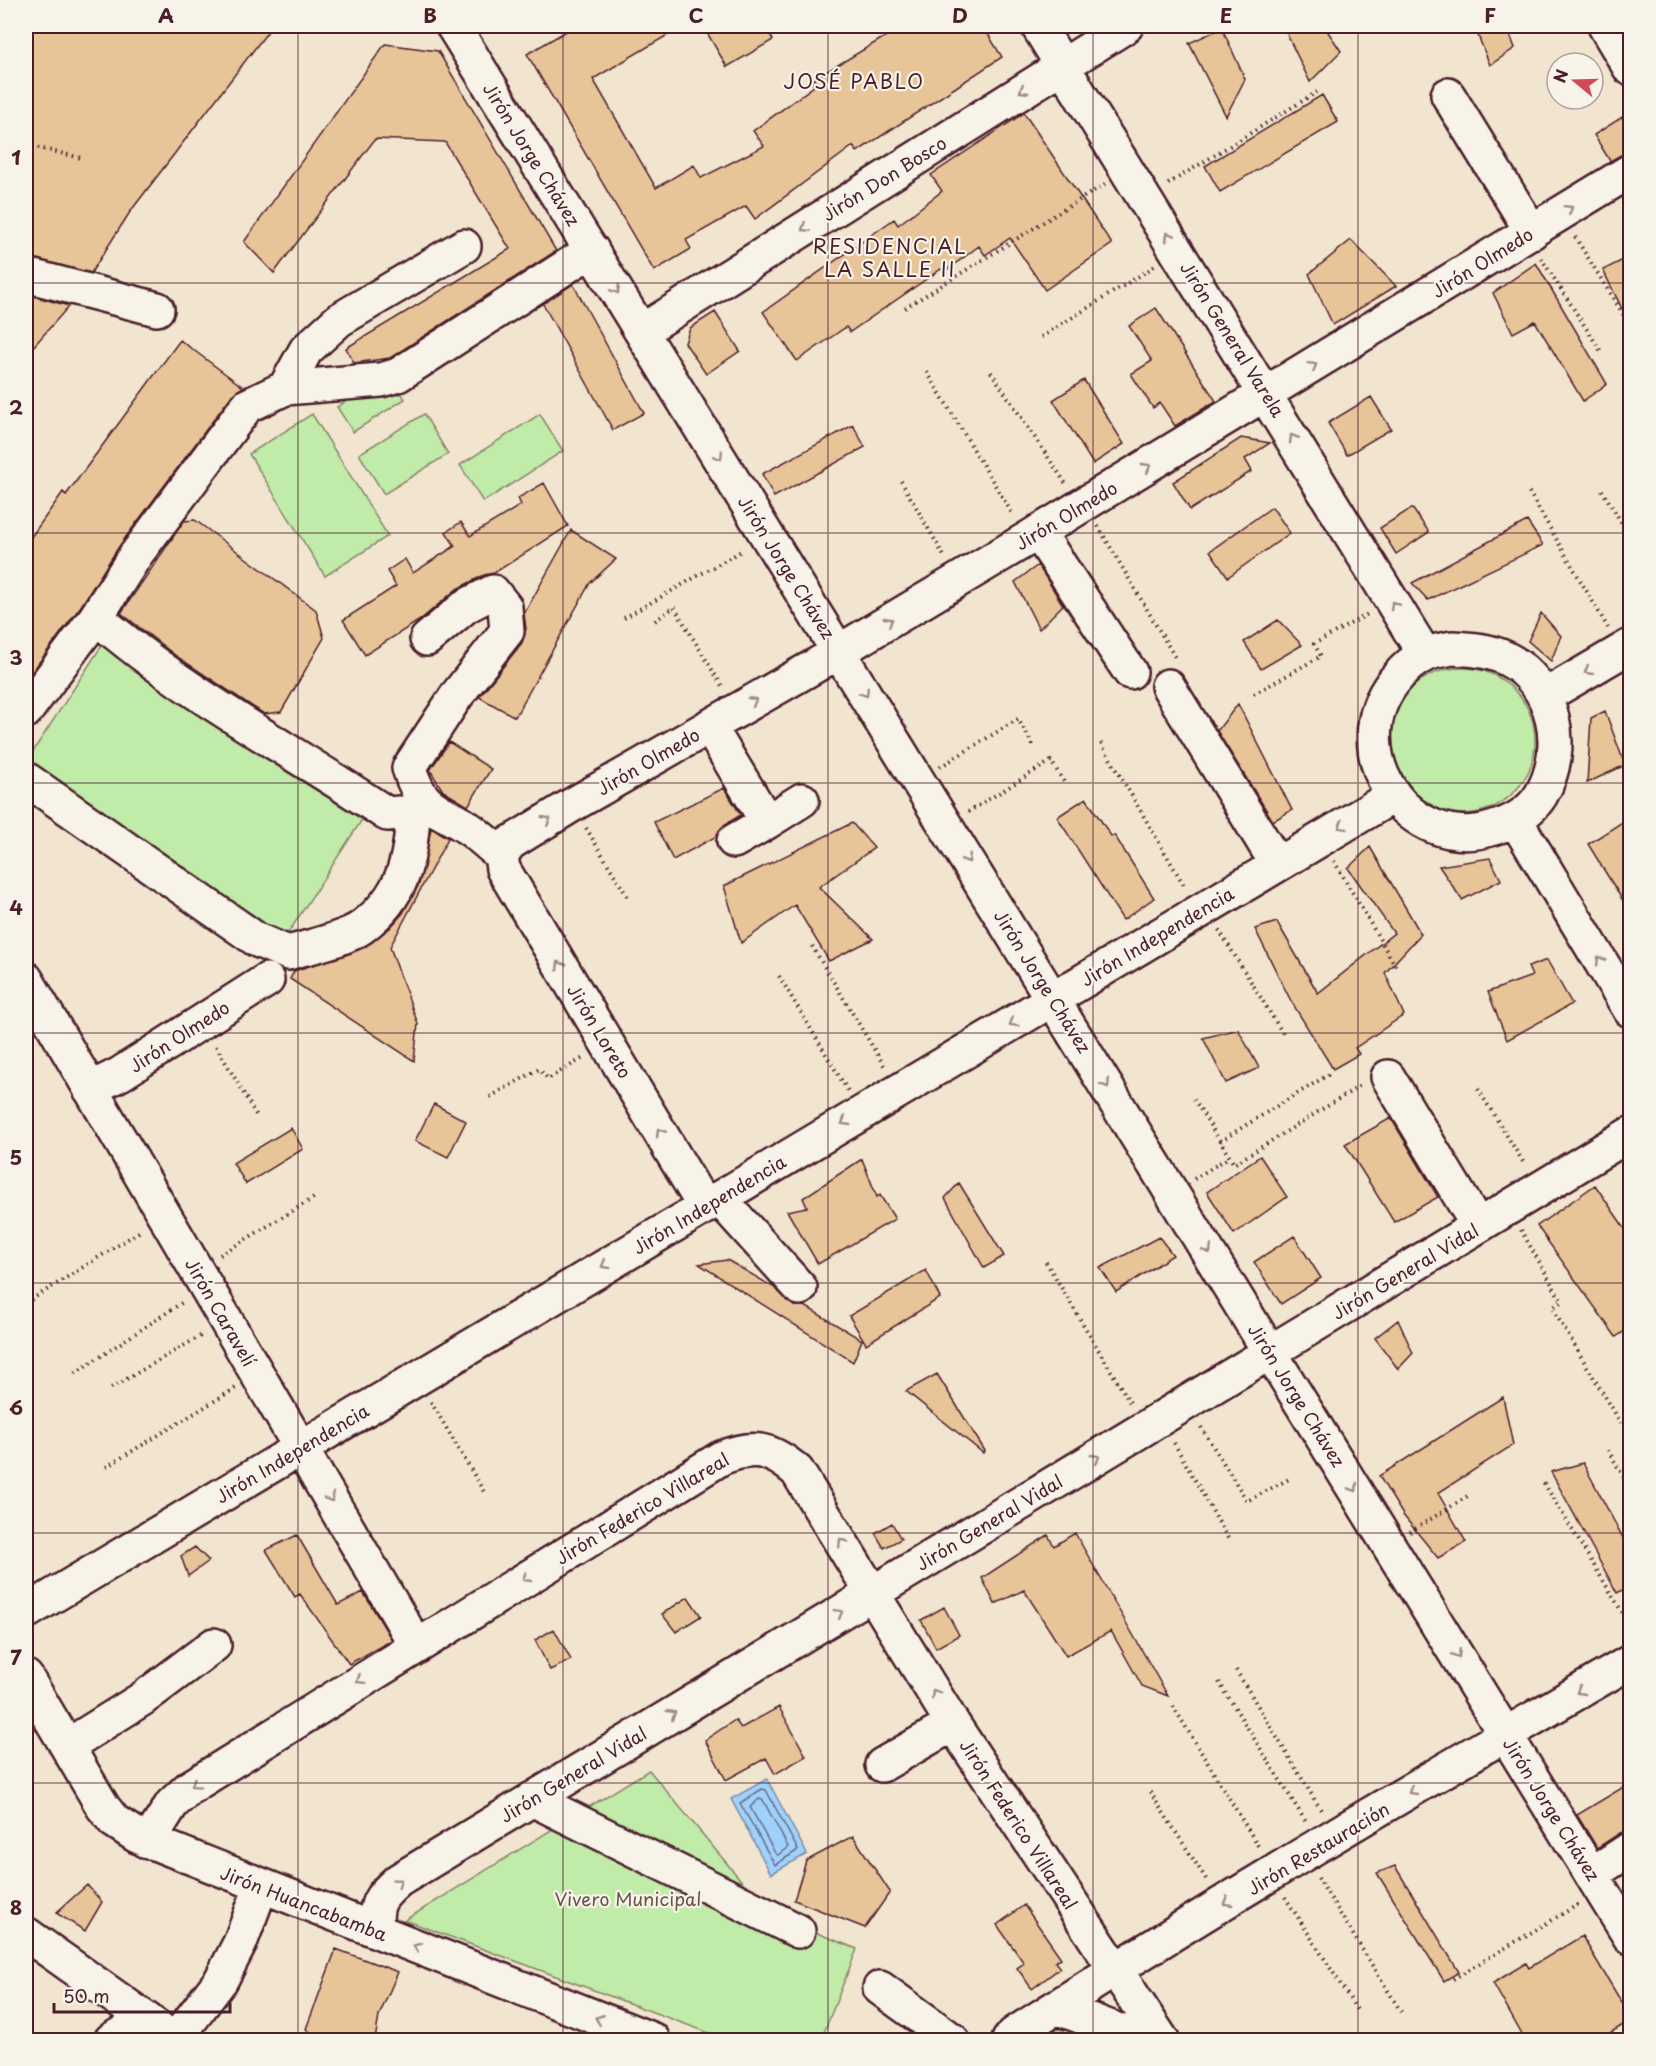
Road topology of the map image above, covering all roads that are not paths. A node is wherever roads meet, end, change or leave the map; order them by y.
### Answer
1 (453, 26) edge
2 (1038, 26) edge
3 (1126, 26) edge
4 (1605, 26) edge
5 (1063, 65) junction
6 (1630, 68) edge
7 (1448, 95) dead end
8 (1630, 171) edge
9 (1529, 233) junction
10 (464, 246) dead end
11 (592, 250) junction
12 (26, 275) edge
13 (157, 309) dead end
14 (642, 331) junction
15 (285, 388) junction
16 (1267, 394) junction
17 (1033, 535) junction
18 (96, 617) junction
19 (427, 639) dead end
20 (1626, 648) edge
21 (839, 651) junction
22 (1425, 655) junction
23 (1130, 672) dead end
24 (1172, 673) road end
25 (1545, 696) junction
26 (26, 711) edge
27 (723, 718) junction
28 (26, 779) edge
29 (1393, 796) junction
30 (802, 800) dead end
31 (421, 809) junction
32 (1516, 821) junction
33 (767, 822) junction
34 (734, 841) dead end
35 (501, 855) junction
36 (1277, 864) junction
37 (26, 979) edge
38 (267, 980) dead end
39 (1053, 998) junction
40 (1630, 1010) edge
41 (1379, 1078) road end
42 (90, 1089) junction
43 (1630, 1134) edge
44 (712, 1202) junction
45 (1479, 1226) junction
46 (800, 1288) dead end
47 (1271, 1353) junction
48 (300, 1448) junction
49 (874, 1592) junction
50 (26, 1612) edge
51 (214, 1645) dead end
52 (416, 1645) junction
53 (1630, 1662) edge
54 (26, 1677) edge
55 (953, 1724) junction
56 (1506, 1734) junction
57 (67, 1746) junction
58 (882, 1765) dead end
59 (532, 1799) junction
60 (148, 1842) junction
61 (1630, 1849) edge
62 (1597, 1882) junction
63 (261, 1887) junction
64 (377, 1931) junction
65 (798, 1931) dead end
66 (26, 1934) edge
67 (1630, 1937) edge
68 (1115, 1971) junction
69 (880, 1988) dead end
70 (1056, 2007) junction
71 (149, 2030) edge
72 (111, 2040) edge
73 (175, 2040) edge
74 (653, 2040) edge
75 (952, 2040) edge
76 (1009, 2040) edge
77 (1143, 2040) edge
78 (1162, 2040) edge

1 - 11 street, Jirón Jorge Chávez
2 - 5 street, Jirón General Varela
3 - 5 street, Jirón Don Bosco
4 - 6 street
5 -> 14 street, Jirón Don Bosco
16 -> 5 street, Jirón General Varela
7 - 9 street
9 -> 8 street, Jirón Olmedo
16 -> 9 street, Jirón Olmedo
10 - 15 street
11 -> 14 street, Jirón Jorge Chávez
11 - 15 street
12 - 13 street
14 -> 21 street, Jirón Jorge Chávez
15 - 18 street
17 -> 16 street, Jirón Olmedo
22 -> 16 street, Jirón General Varela
21 -> 17 street, Jirón Olmedo
17 - 23 street
18 - 26 street
18 - 31 street
19 - 31 street
20 -> 25 street
27 -> 21 street, Jirón Olmedo
21 -> 39 street, Jirón Jorge Chávez
22 - 25 street
22 - 29 street
24 - 36 street
25 - 32 street
27 - 33 street
35 -> 27 street, Jirón Olmedo
28 - 31 street
29 - 32 street
29 -> 36 street, Jirón Independencia
30 - 33 street
31 - 35 street
40 -> 32 street
33 - 34 street
44 -> 35 street, Jirón Loreto
36 - 39 street, Jirón Independencia
37 - 42 street, Jirón Caravelí
38 - 42 street, Jirón Olmedo
39 -> 44 street, Jirón Independencia
39 -> 47 street, Jirón Jorge Chávez
41 - 45 street
42 - 48 street, Jirón Caravelí
43 - 45 street, Jirón General Vidal
44 - 46 street, Jirón Loreto
44 -> 48 street, Jirón Independencia
45 - 47 street, Jirón General Vidal
49 -> 47 street, Jirón General Vidal
47 -> 56 street, Jirón Jorge Chávez
48 - 50 street, Jirón Independencia
48 -> 52 street, Jirón Caravelí
49 -> 52 street, Jirón Federico Villareal
55 -> 49 street, Jirón Federico Villareal
59 -> 49 street, Jirón General Vidal
51 - 57 street
52 -> 60 street, Jirón Federico Villareal
53 -> 56 street, Jirón Restauración
54 - 57 street, Jirón Huancabamba
55 - 58 street
55 - 68 street, Jirón Federico Villareal
56 - 62 street, Jirón Jorge Chávez
56 -> 68 street, Jirón Restauración
57 - 60 street, Jirón Huancabamba
64 -> 59 street, Jirón General Vidal
59 - 65 street
60 - 63 street, Jirón Huancabamba
61 - 62 street
62 - 67 street, Jirón Jorge Chávez
63 - 64 street, Jirón Huancabamba
63 - 73 street
74 -> 64 street, Jirón Huancabamba
66 - 71 street
68 - 70 street, Jirón Restauración
68 - 78 street, Jirón Federico Villareal
69 - 75 street
70 - 76 street, Jirón Restauración
70 - 77 street
71 - 72 street
71 - 73 street

